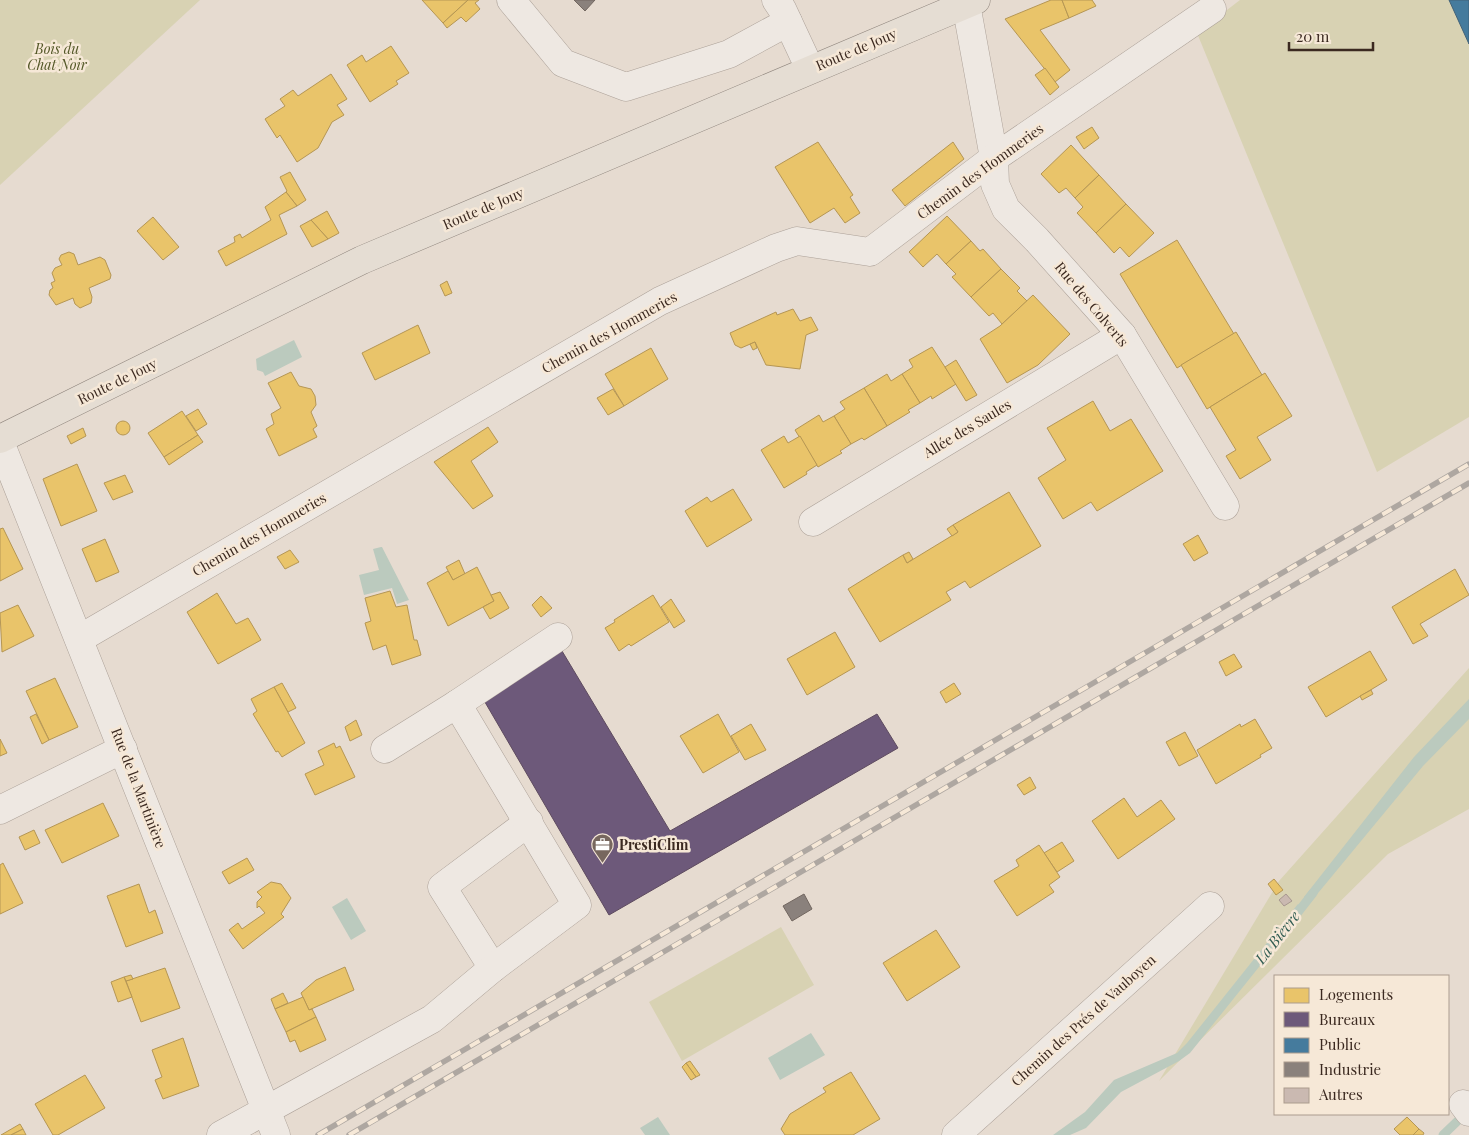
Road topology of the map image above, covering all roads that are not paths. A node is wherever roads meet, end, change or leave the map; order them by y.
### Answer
1 (511, 0) edge
2 (971, 2) edge
3 (1212, 9) dead end
4 (782, 11) edge
5 (810, 68) junction
6 (994, 158) junction
7 (1122, 335) junction
8 (0, 440) edge
9 (1225, 506) dead end
10 (813, 522) dead end
11 (558, 637) dead end
12 (79, 639) junction
13 (456, 704) junction
14 (123, 749) junction
15 (385, 749) dead end
16 (0, 810) edge
17 (528, 822) junction
18 (1210, 906) dead end
19 (493, 968) junction
20 (271, 1123) edge
21 (221, 1135) edge
22 (956, 1135) edge

1 - 4 street
2 - 5 main road, Route de Jouy
2 - 6 street, Rue des Colverts
3 - 6 street, Chemin des Hommeries
4 - 5 street
5 - 8 main road, Route de Jouy
6 - 7 street, Rue des Colverts
6 - 12 street, Chemin des Hommeries
7 - 9 street, Rue des Colverts
7 - 10 street, Allée des Saules
8 - 12 street, Rue de la Martinière
11 - 13 street
12 - 14 street, Rue de la Martinière
13 - 15 street
13 - 17 street
14 - 16 street
14 - 20 street, Rue de la Martinière
17 - 19 street
17 - 19 street
18 - 22 street, Chemin des Prés de Vauboyen
19 - 20 street
20 - 21 street

